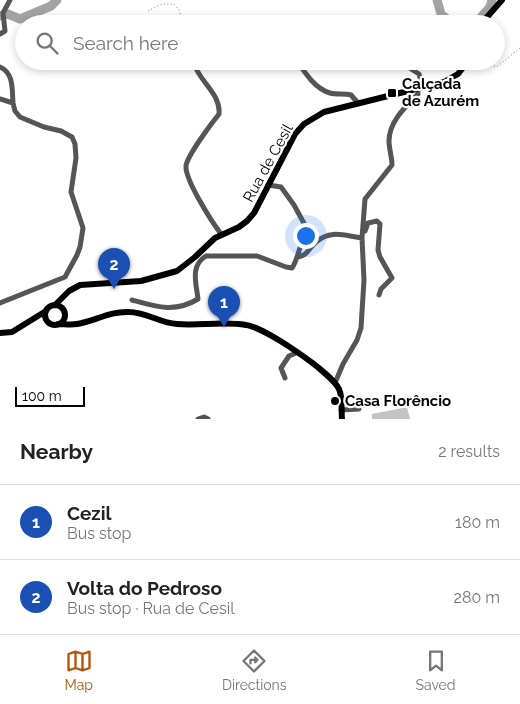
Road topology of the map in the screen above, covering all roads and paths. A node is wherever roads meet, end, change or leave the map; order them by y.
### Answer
1 (10, 0) edge
2 (502, 0) edge
3 (148, 11) dead end
4 (181, 15) edge
5 (489, 15) edge
6 (0, 34) edge
7 (520, 48) edge
8 (505, 60) edge
9 (0, 67) edge
10 (196, 70) edge
11 (303, 70) edge
12 (413, 70) edge
13 (461, 70) edge
14 (420, 89) junction
15 (0, 99) edge
16 (13, 103) junction
17 (358, 103) junction
18 (268, 185) junction
19 (221, 234) junction
20 (362, 238) junction
21 (204, 253) junction
22 (298, 257) junction
23 (69, 290) junction
24 (379, 294) dead end
25 (132, 300) dead end
26 (0, 303) edge
27 (55, 305) junction
28 (46, 311) junction
29 (64, 313) junction
30 (50, 322) junction
31 (81, 323) junction
32 (27, 324) junction
33 (58, 324) junction
34 (3, 333) edge
35 (0, 338) edge
36 (296, 353) junction
37 (285, 378) dead end
38 (335, 383) junction
39 (360, 409) dead end
40 (341, 410) junction
41 (198, 419) edge
42 (208, 419) edge
43 (342, 419) edge

1 - 6 street
2 - 5 main road
3 - 4 path
7 - 8 path
9 - 16 street
10 - 19 street
11 - 17 street
12 - 14 street
13 - 14 main road, Rua de Cesil
14 - 17 main road, Rua de Cesil
14 - 20 street
15 - 16 street
16 - 26 street
17 - 18 main road, Rua de Cesil
18 - 19 main road, Rua de Cesil
18 - 22 street
19 - 21 main road, Rua de Cesil
20 - 22 street
20 - 24 street
20 - 38 street
21 - 22 street
21 - 23 main road, Rua de Cesil
21 - 25 street
23 - 27 main road
23 - 29 main road
27 - 28 main road
27 - 29 main road
28 - 30 main road
28 - 32 main road
29 - 31 main road
29 - 33 main road
30 - 32 main road
30 - 33 main road
31 - 33 main road
31 - 36 main road
32 - 34 main road
34 - 35 street
36 - 37 street
36 - 38 main road
38 - 40 main road
39 - 40 street
40 - 43 main road
41 - 42 street

